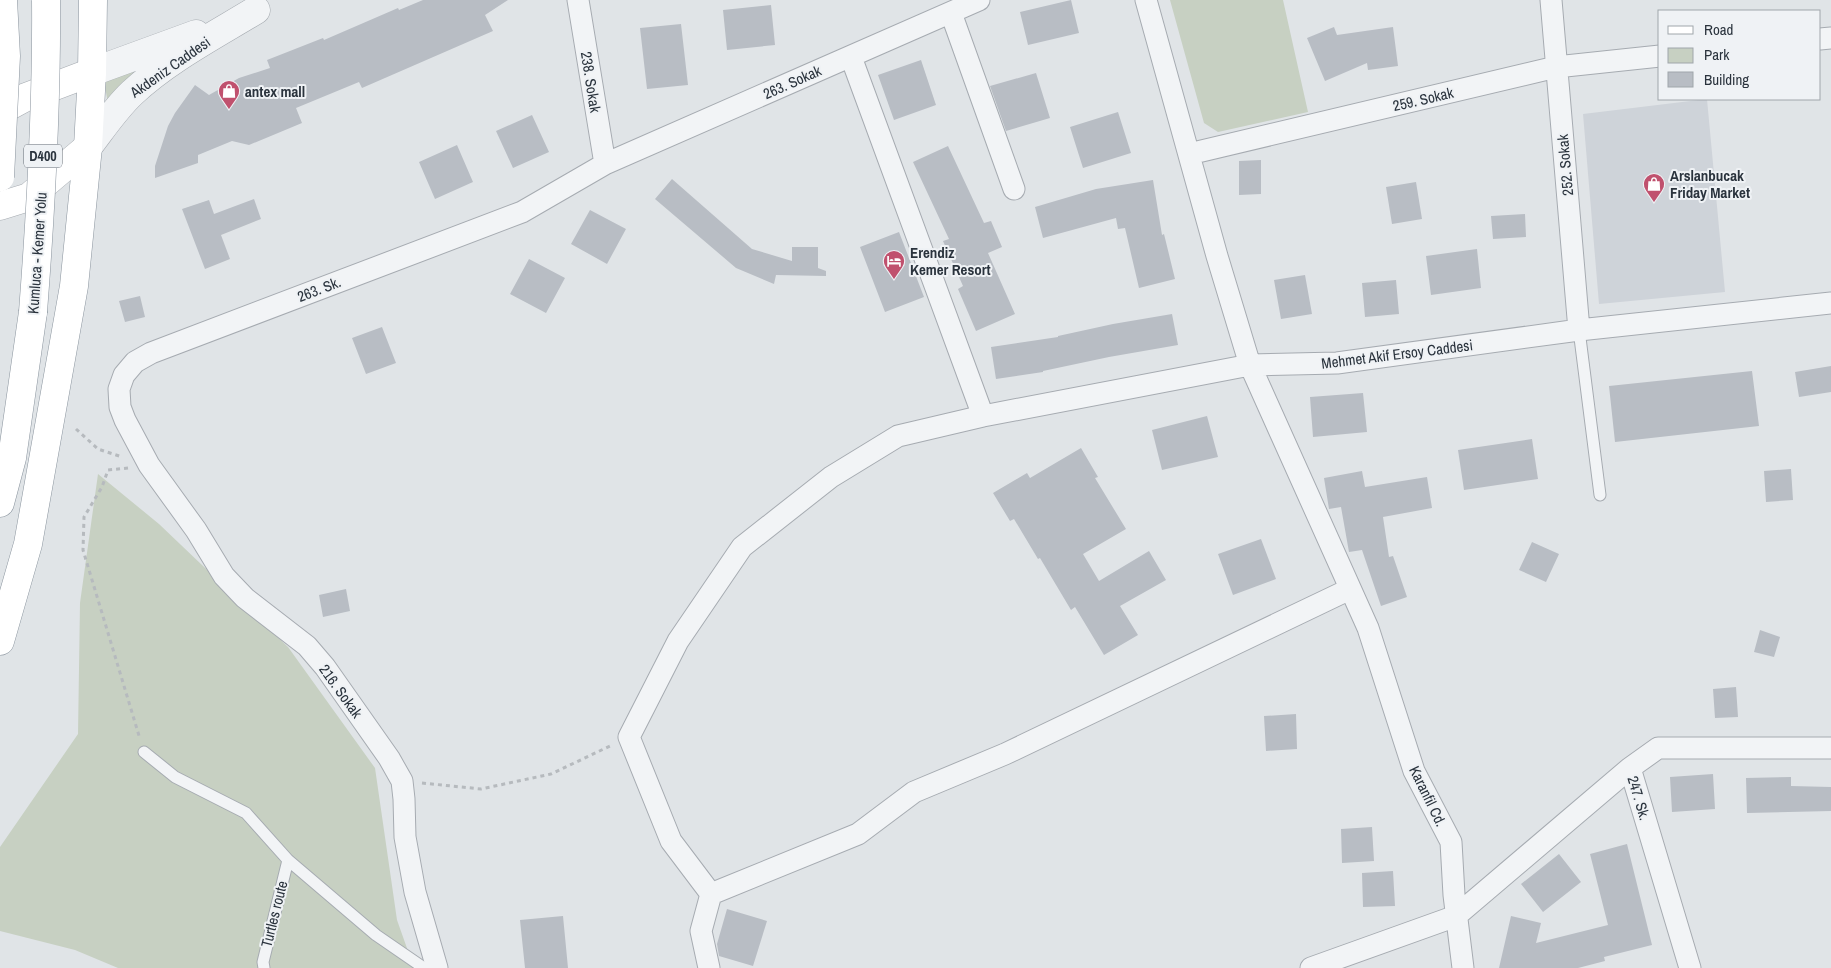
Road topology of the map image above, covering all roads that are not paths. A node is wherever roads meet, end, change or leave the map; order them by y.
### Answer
1 (3, 0) edge
2 (46, 0) edge
3 (93, 0) edge
4 (578, 0) edge
5 (979, 0) edge
6 (1146, 0) edge
7 (1551, 0) edge
8 (267, 5) edge
9 (951, 13) junction
10 (1658, 56) edge
11 (851, 57) junction
12 (1556, 67) junction
13 (92, 72) junction
14 (0, 111) edge
15 (88, 147) junction
16 (1189, 154) junction
17 (605, 164) junction
18 (0, 177) edge
19 (1014, 189) dead end
20 (0, 206) edge
21 (1831, 303) edge
22 (1579, 330) junction
23 (1250, 365) junction
24 (983, 416) junction
25 (149, 465) joint
26 (1600, 495) dead end
27 (0, 503) edge
28 (1350, 588) junction
29 (0, 641) edge
30 (1831, 748) edge
31 (144, 752) road end
32 (1630, 768) junction
33 (288, 860) junction
34 (711, 894) junction
35 (1456, 916) junction
36 (264, 968) edge
37 (424, 968) edge
38 (437, 968) edge
39 (709, 968) edge
40 (1311, 968) edge
41 (1463, 968) edge
42 (1690, 968) edge

1 - 18 main road, D400, bridge
2 - 27 main road, Kumluca - Kemer Yolu / D400, bridge
3 - 13 main road
4 - 17 street, 238. Sokak
5 - 9 street, 263. Sokak
6 - 16 street
7 - 12 street, 252. Sokak
8 - 13 street, Akdeniz Caddesi
8 - 15 street, Akdeniz Caddesi
9 - 11 street, 263. Sokak
9 - 19 street
10 - 12 street, 259. Sokak
11 - 17 street, 263. Sokak
11 - 24 street
12 - 16 street, 259. Sokak
12 - 22 street, 252. Sokak
13 - 14 main road, Akdeniz Caddesi
13 - 15 main road
15 - 20 main road, Akdeniz Caddesi
15 - 29 main road
16 - 23 street
17 - 25 street, 263. Sk.
21 - 22 street, Mehmet Akif Ersoy Caddesi
22 - 23 street, Mehmet Akif Ersoy Caddesi
22 - 26 lane
23 - 24 street, Mehmet Akif Ersoy Caddesi
23 - 28 street, Karanfil Cd.
24 - 34 street, Mehmet Akif Ersoy Caddesi
25 - 38 street, 216. Sokak
28 - 34 street
28 - 35 street, Karanfil Cd.
30 - 32 street, 247. Sk.
31 - 33 lane
32 - 35 street
32 - 42 street, 247. Sk.
33 - 36 lane, Turtles route
33 - 37 lane
34 - 39 street
35 - 40 street
35 - 41 street, Karanfil Cd.

